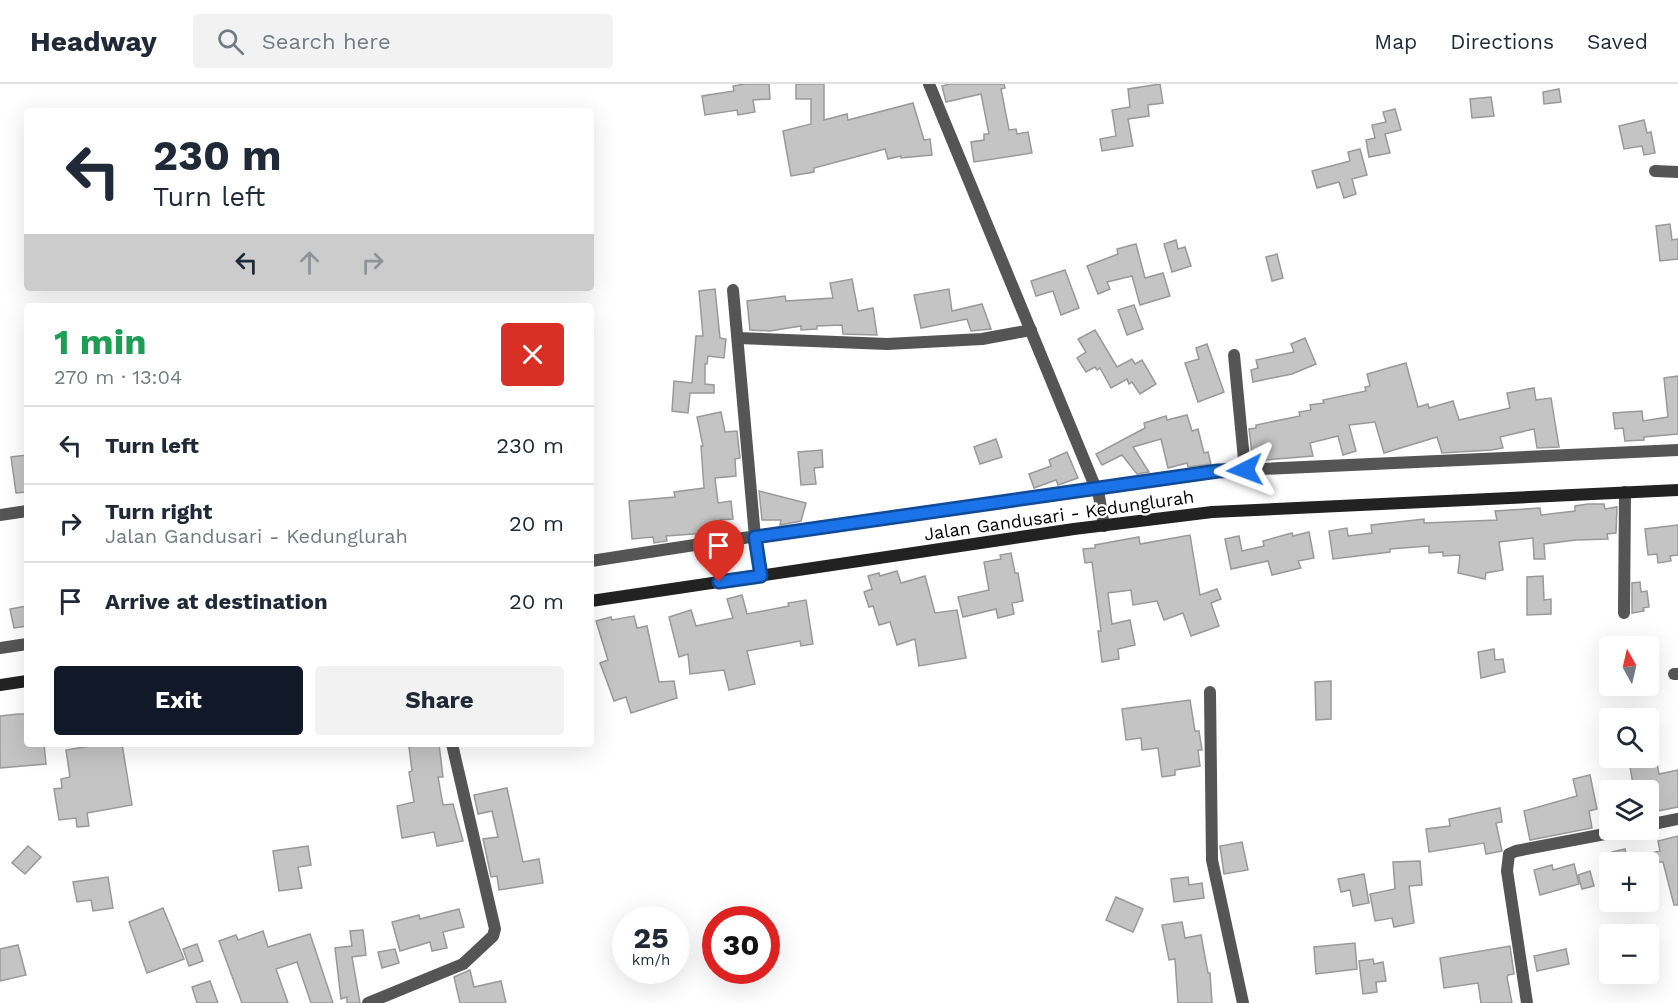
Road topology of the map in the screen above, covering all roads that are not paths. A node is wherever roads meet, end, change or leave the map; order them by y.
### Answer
1 (929, 84) edge
2 (1655, 171) dead end
3 (1678, 172) edge
4 (733, 290) dead end
5 (1030, 330) junction
6 (738, 338) junction
7 (1234, 355) dead end
8 (1678, 450) edge
9 (1245, 470) junction
10 (1678, 490) edge
11 (1098, 492) junction
12 (1625, 492) junction
13 (24, 511) edge
14 (0, 515) edge
15 (1104, 526) junction
16 (756, 539) junction
17 (594, 561) edge
18 (761, 576) junction
19 (594, 601) edge
20 (1624, 613) dead end
21 (24, 644) edge
22 (0, 648) edge
23 (24, 681) edge
24 (0, 685) edge
25 (1210, 692) dead end
26 (453, 747) edge
27 (1678, 819) edge
28 (1659, 823) edge
29 (1599, 835) edge
30 (368, 1003) edge
31 (1243, 1003) edge
32 (1527, 1003) edge

1 - 5 street
2 - 3 street
4 - 6 street
5 - 6 street
5 - 11 street
6 - 16 street
7 - 9 street
8 - 9 street
9 - 11 street
10 - 12 street, Jalan Gandusari - Kedunglurah
11 - 15 street
11 - 16 street
12 - 15 street, Jalan Gandusari - Kedunglurah
12 - 20 street
13 - 14 street
15 - 18 street, Jalan Gandusari - Kedunglurah
16 - 17 street
16 - 18 street
18 - 19 street, Jalan Gandusari - Kedunglurah
21 - 22 street
23 - 24 street
25 - 31 street
26 - 30 street
27 - 28 street
29 - 32 street

